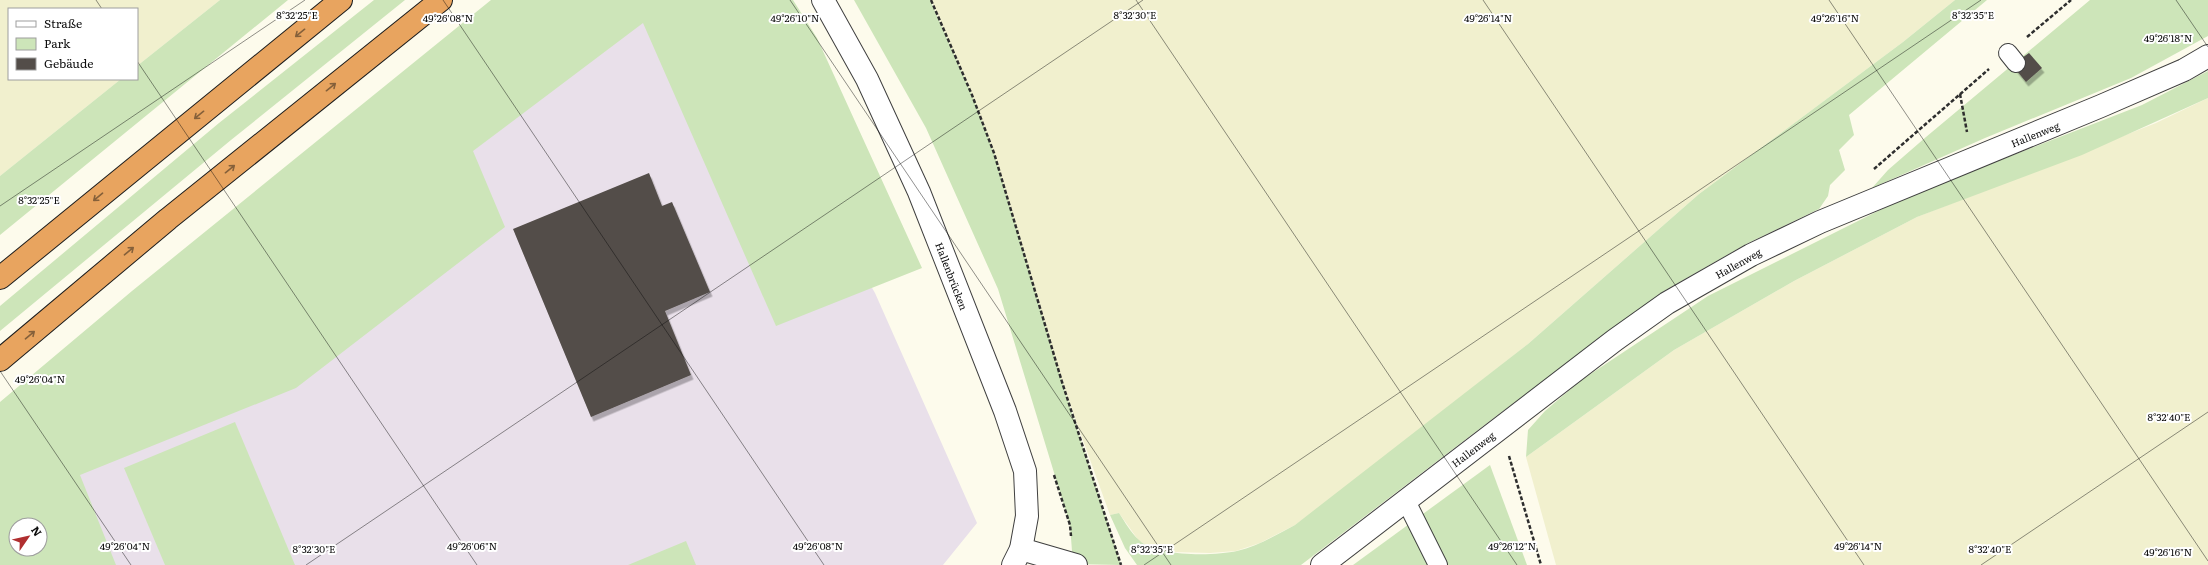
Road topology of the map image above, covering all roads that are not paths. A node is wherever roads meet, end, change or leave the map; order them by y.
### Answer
1 (341, 0) edge
2 (441, 0) edge
3 (823, 0) edge
4 (2208, 56) edge
5 (0, 278) edge
6 (0, 360) edge
7 (1406, 500) junction
8 (1017, 557) edge
9 (1076, 565) edge
10 (1322, 565) edge
11 (1438, 565) edge

1 -> 5 highway
6 -> 2 highway
3 - 8 street, Hallenbrücken
4 - 7 street, Hallenweg
7 - 10 street, Hallenweg
7 - 11 lane
8 - 9 street

